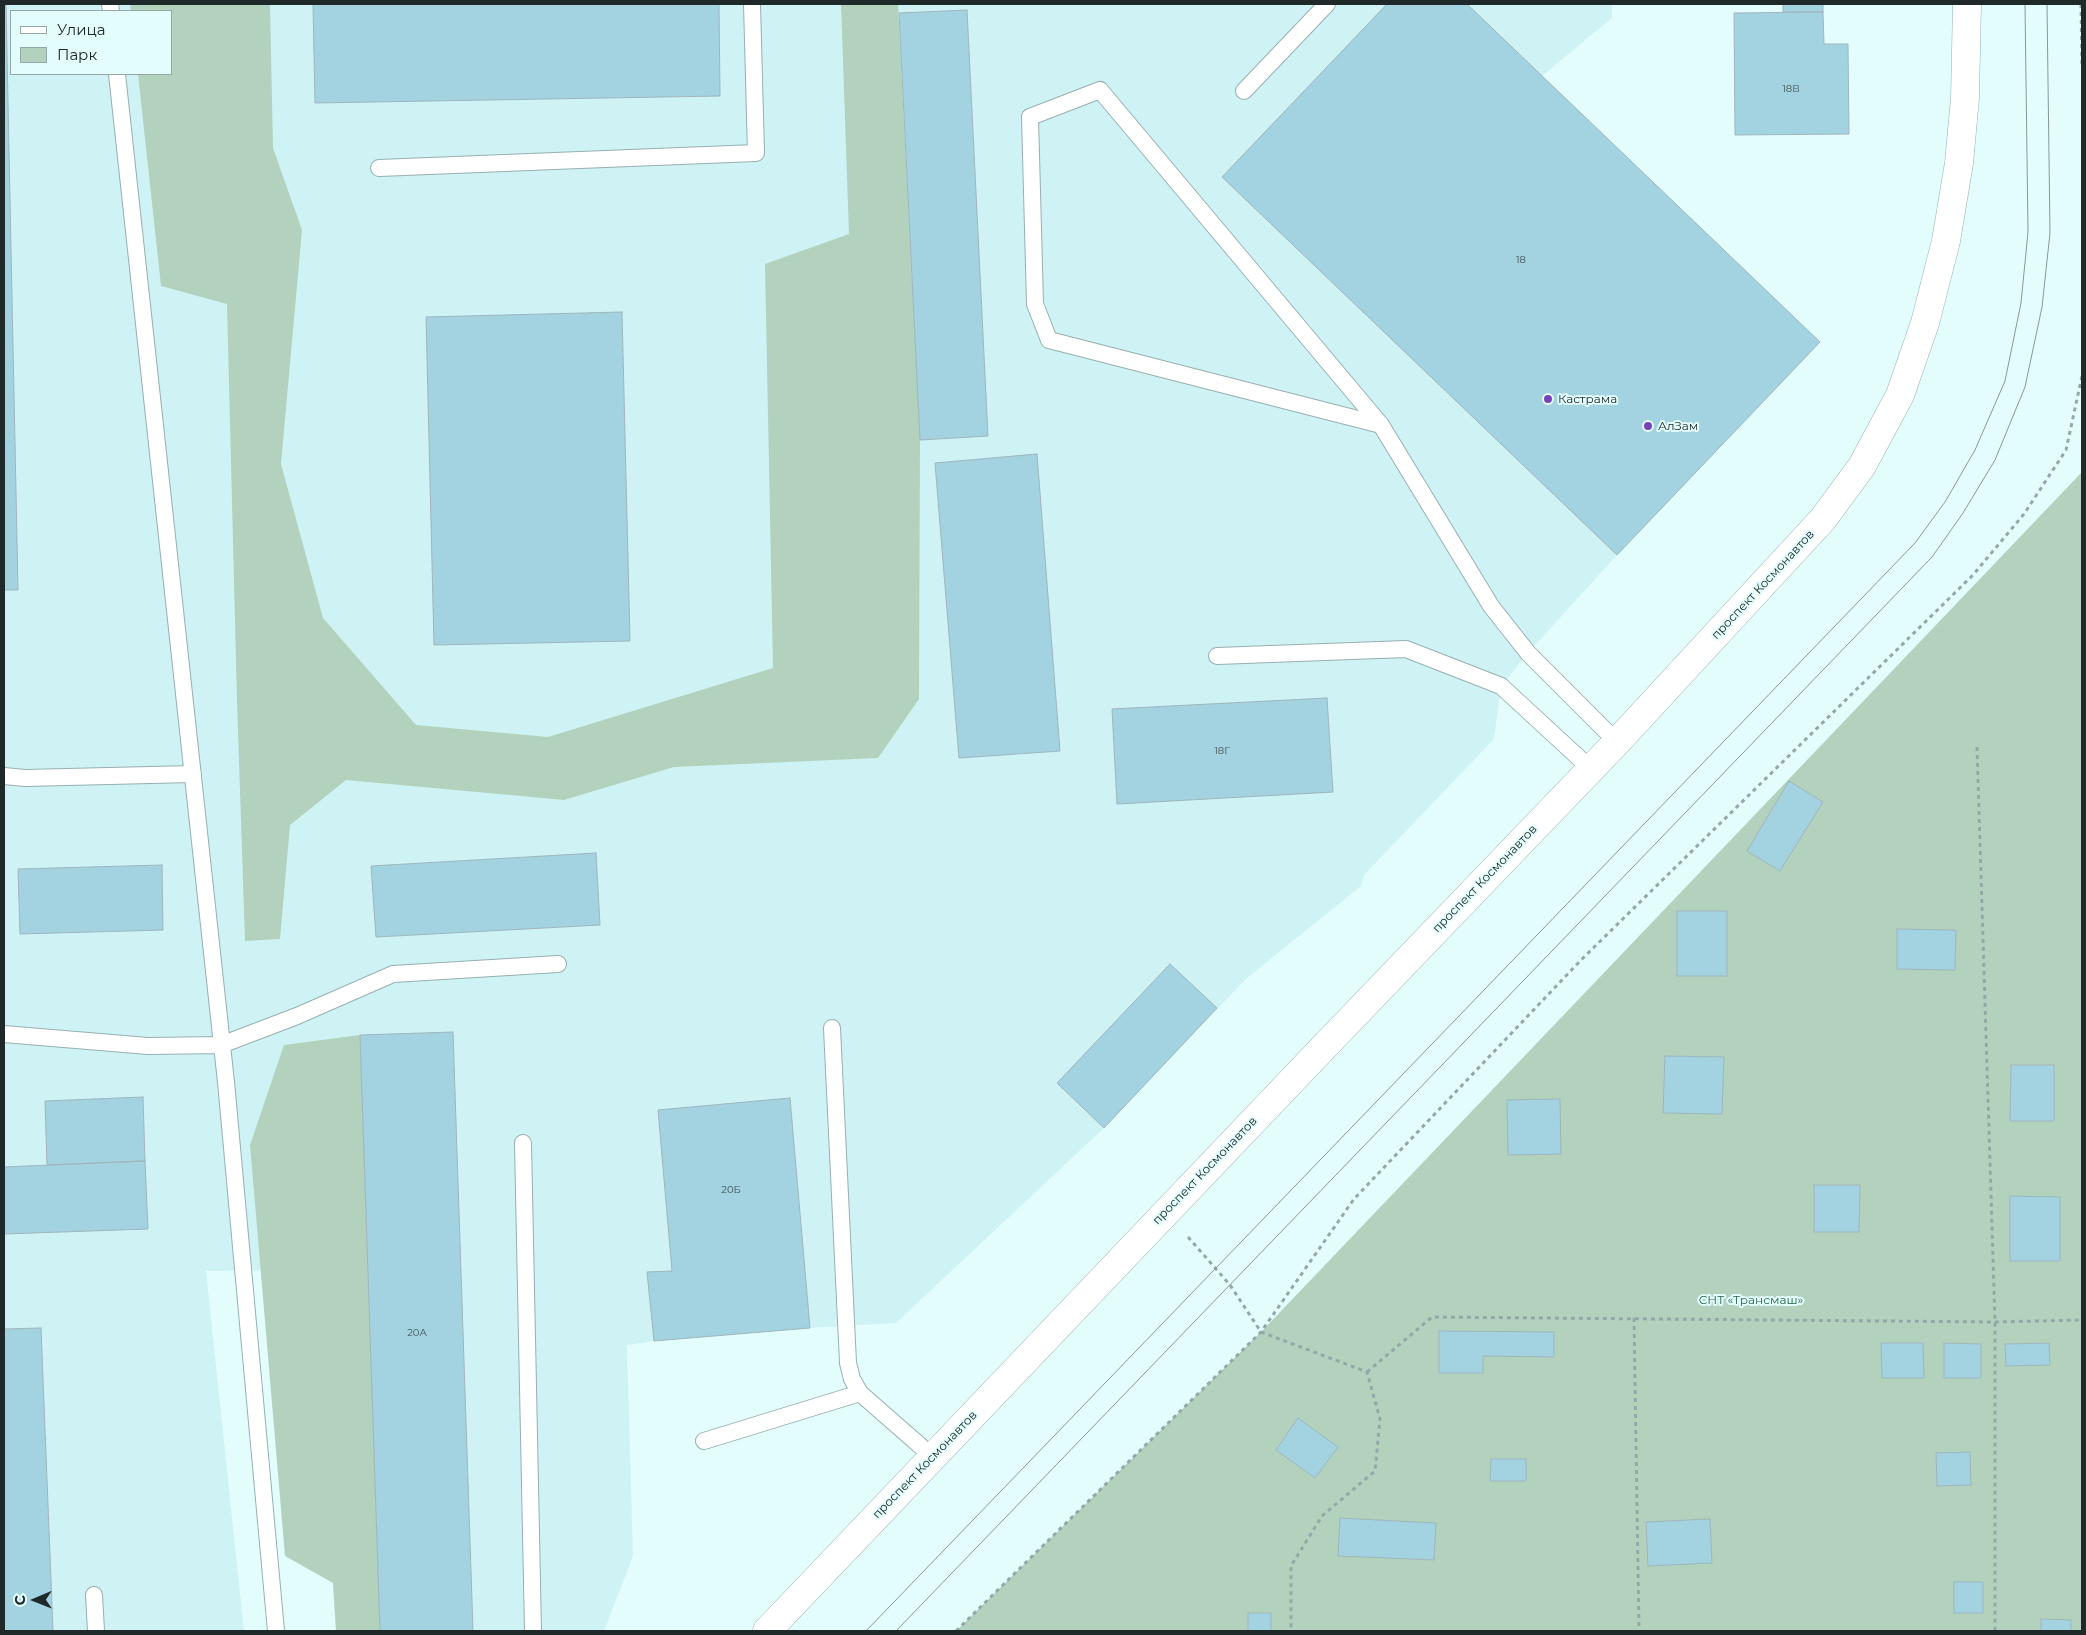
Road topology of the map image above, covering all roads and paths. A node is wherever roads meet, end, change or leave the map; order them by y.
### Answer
1 (752, 4) edge
2 (1326, 4) edge
3 (1967, 4) edge
4 (2081, 4) edge
5 (2082, 68) edge
6 (117, 75) edge
7 (1244, 90) dead end
8 (379, 168) dead end
9 (2082, 376) edge
10 (1381, 425) junction
11 (1217, 656) dead end
12 (1617, 742) junction
13 (1977, 747) dead end
14 (1591, 769) junction
15 (193, 774) junction
16 (4, 776) edge
17 (558, 964) dead end
18 (832, 1028) dead end
19 (4, 1034) edge
20 (222, 1044) junction
21 (523, 1143) dead end
22 (1166, 1212) junction
23 (1634, 1318) junction
24 (2082, 1320) edge
25 (1995, 1322) junction
26 (1262, 1332) junction
27 (1367, 1372) junction
28 (860, 1393) junction
29 (704, 1441) dead end
30 (933, 1457) junction
31 (94, 1595) dead end
32 (96, 1631) edge
33 (276, 1631) edge
34 (533, 1631) edge
35 (767, 1631) edge
36 (956, 1631) edge
37 (1291, 1631) edge
38 (1639, 1631) edge
39 (1995, 1631) edge

1 - 8 lane
2 - 7 lane
3 - 12 main road, проспект Космонавтов
4 - 5 path
6 - 15 lane
9 - 26 path
10 - 10 lane
10 - 12 lane
11 - 14 lane
12 - 14 main road, проспект Космонавтов
13 - 25 path
14 - 22 main road, проспект Космонавтов
15 - 16 lane
15 - 20 lane
17 - 20 lane
18 - 28 lane
19 - 20 lane
20 - 33 lane
21 - 34 lane
22 - 26 path
22 - 30 main road, проспект Космонавтов
23 - 25 path
23 - 27 path
23 - 38 path
24 - 25 path
25 - 39 path
26 - 27 path
26 - 36 path
27 - 37 path
28 - 29 lane
28 - 30 lane
30 - 35 main road, проспект Космонавтов
31 - 32 lane

